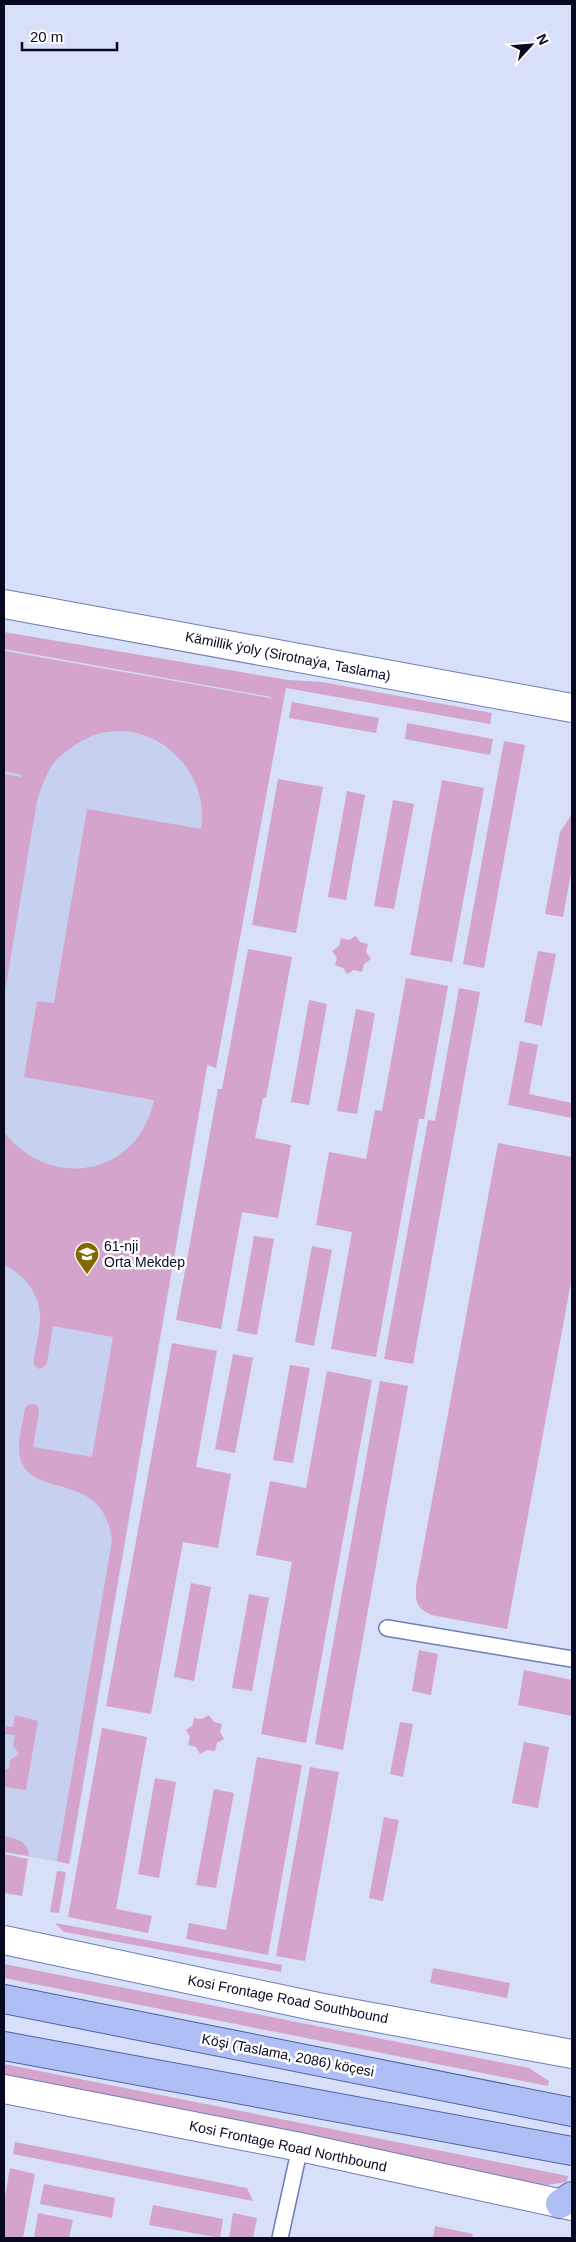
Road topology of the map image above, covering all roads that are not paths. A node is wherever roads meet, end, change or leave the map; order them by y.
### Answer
1 (4, 604) edge
2 (572, 708) edge
3 (387, 1628) dead end
4 (572, 1659) edge
5 (4, 1940) edge
6 (4, 1999) edge
7 (4, 2046) edge
8 (572, 2054) edge
9 (4, 2089) edge
10 (572, 2112) edge
11 (300, 2147) junction
12 (572, 2151) edge
13 (568, 2202) edge
14 (280, 2238) edge

1 - 2 street, Kämillik ýoly (Sirotnaýa, Taslama)
3 - 4 lane
5 - 8 street, Kosi Frontage Road Southbound
6 - 10 main road, Köşi (Taslama, 2086) köçesi
7 - 12 main road
9 - 11 street, Kosi Frontage Road Northbound
11 - 13 street, Kosi Frontage Road Northbound
11 - 14 lane

